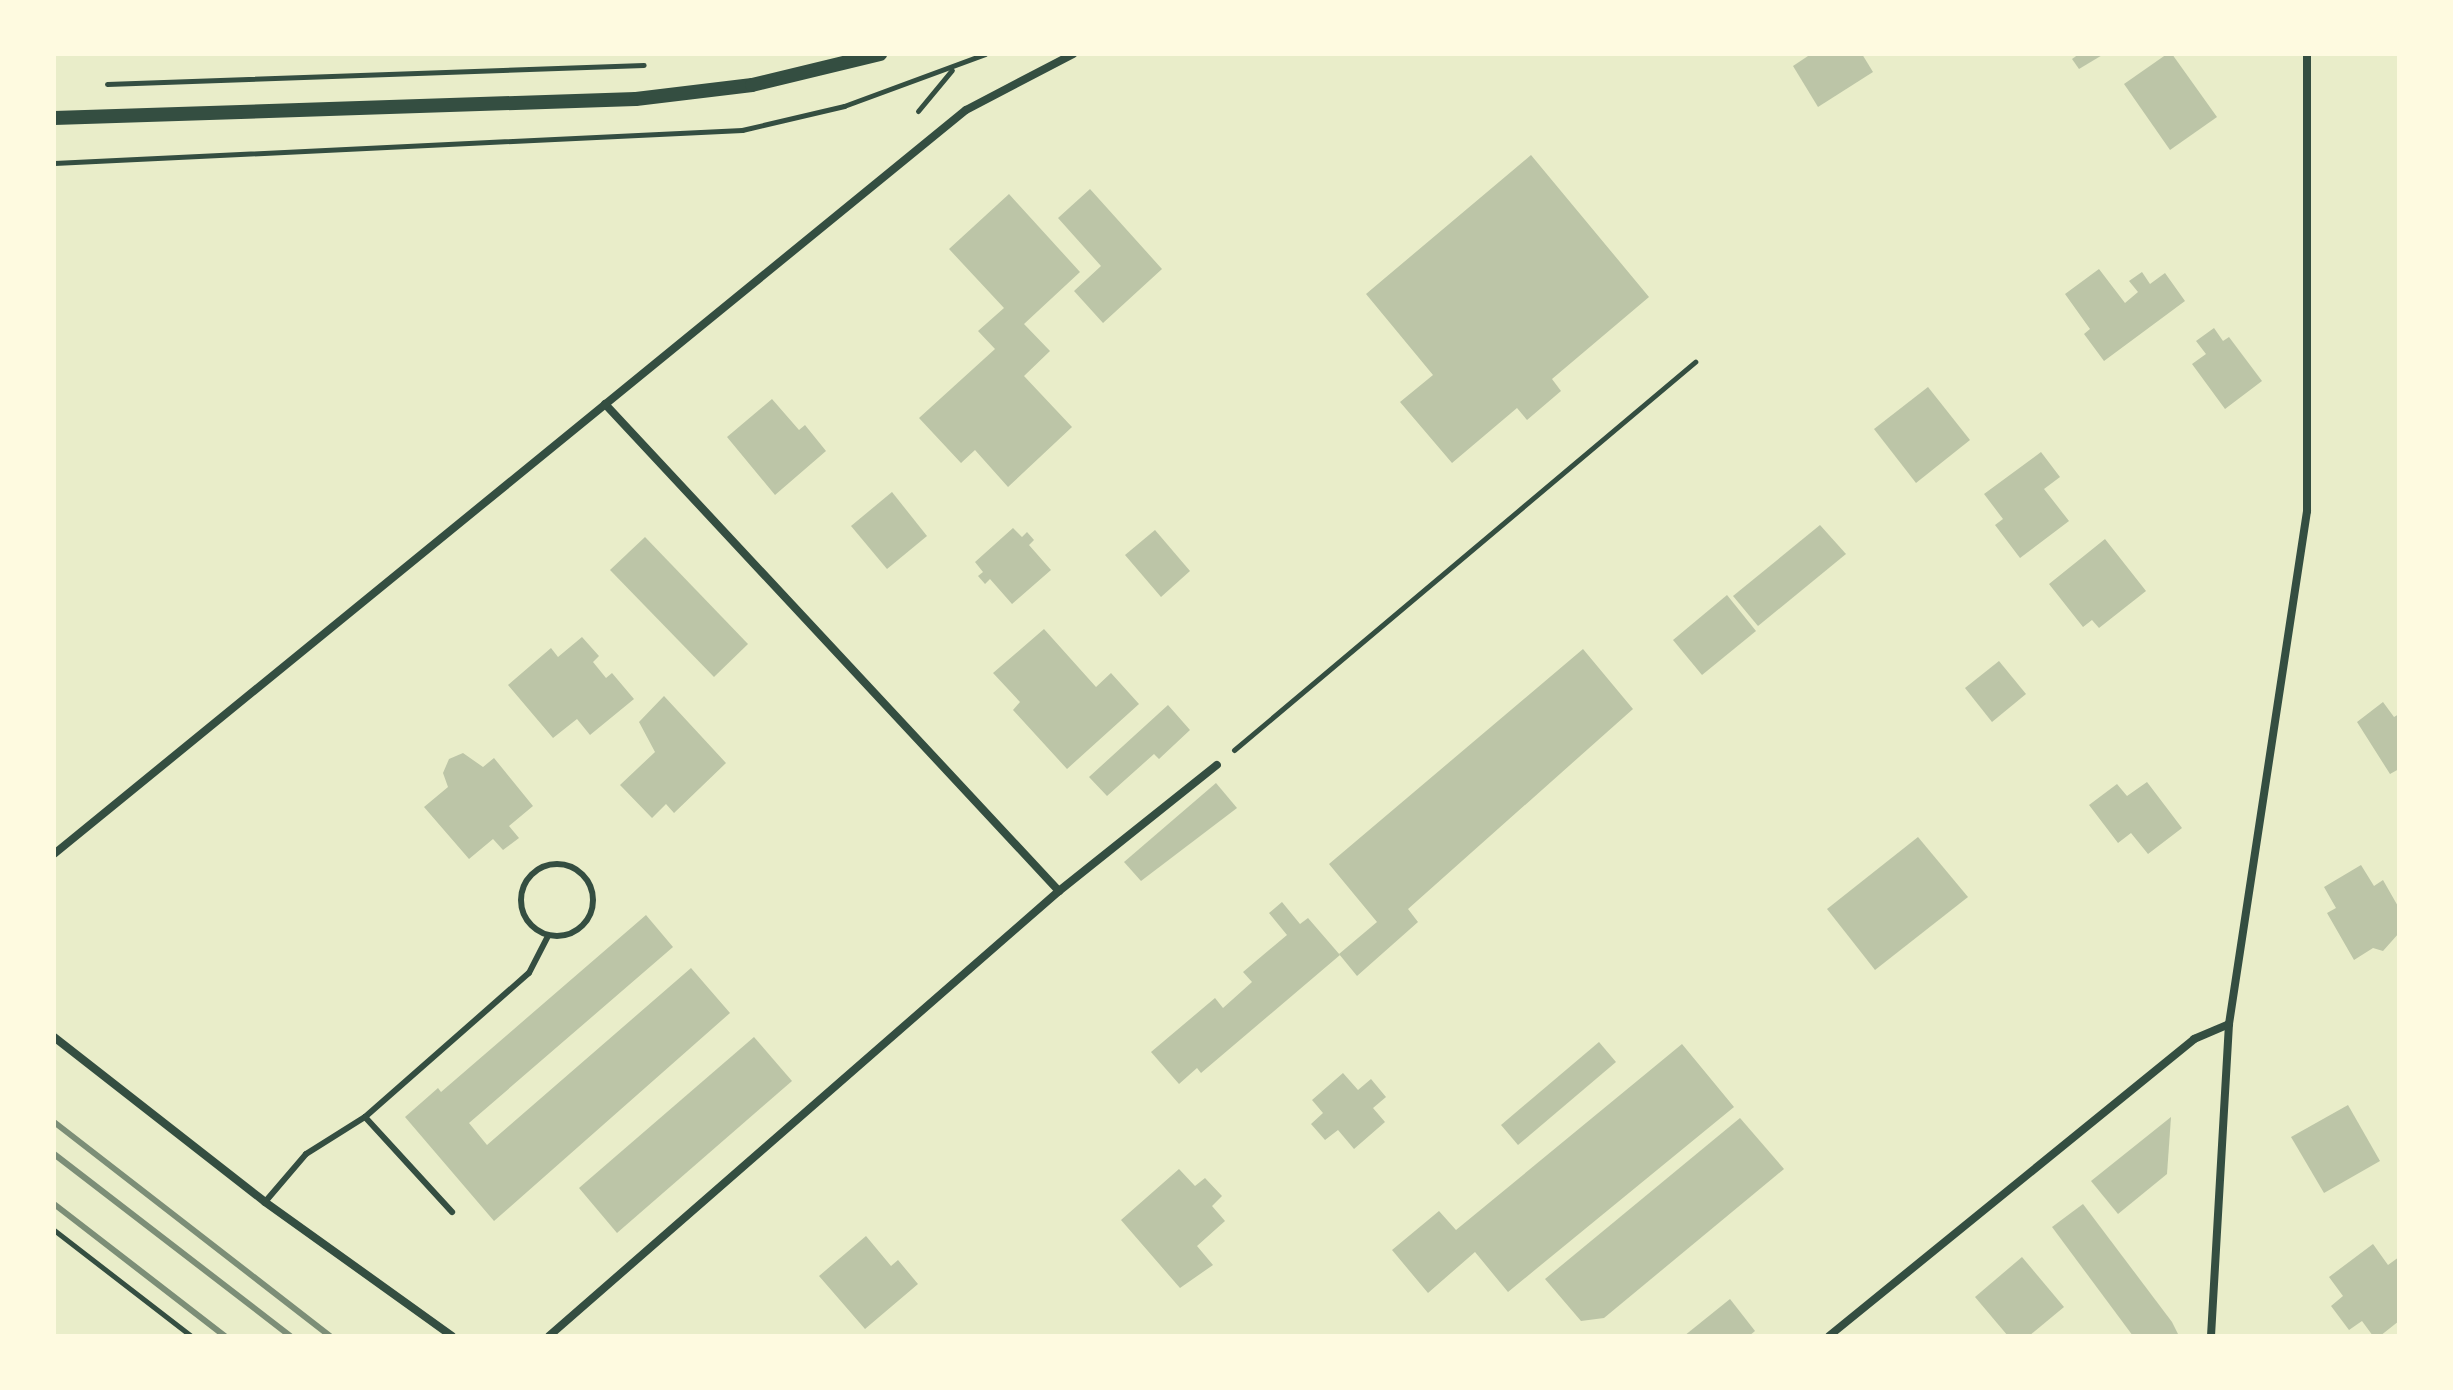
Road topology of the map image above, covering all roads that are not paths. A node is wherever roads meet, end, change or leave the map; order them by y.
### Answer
1 (880, 54) edge
2 (1073, 54) edge
3 (2307, 54) edge
4 (54, 118) edge
5 (605, 404) junction
6 (1217, 765) road end
7 (54, 854) edge
8 (1059, 891) junction
9 (548, 936) junction
10 (2229, 1024) junction
11 (54, 1037) edge
12 (365, 1117) junction
13 (265, 1202) junction
14 (452, 1212) dead end
15 (452, 1336) edge
16 (549, 1336) edge
17 (1829, 1336) edge
18 (2211, 1336) edge

1 - 4 street
2 - 5 street
3 - 10 street
5 - 7 street
5 - 8 street
6 - 8 street
8 - 16 street
9 - 9 lane
9 - 12 lane
10 - 17 street
10 - 18 street
11 - 13 street
12 - 13 lane
12 - 14 lane
13 - 15 street

